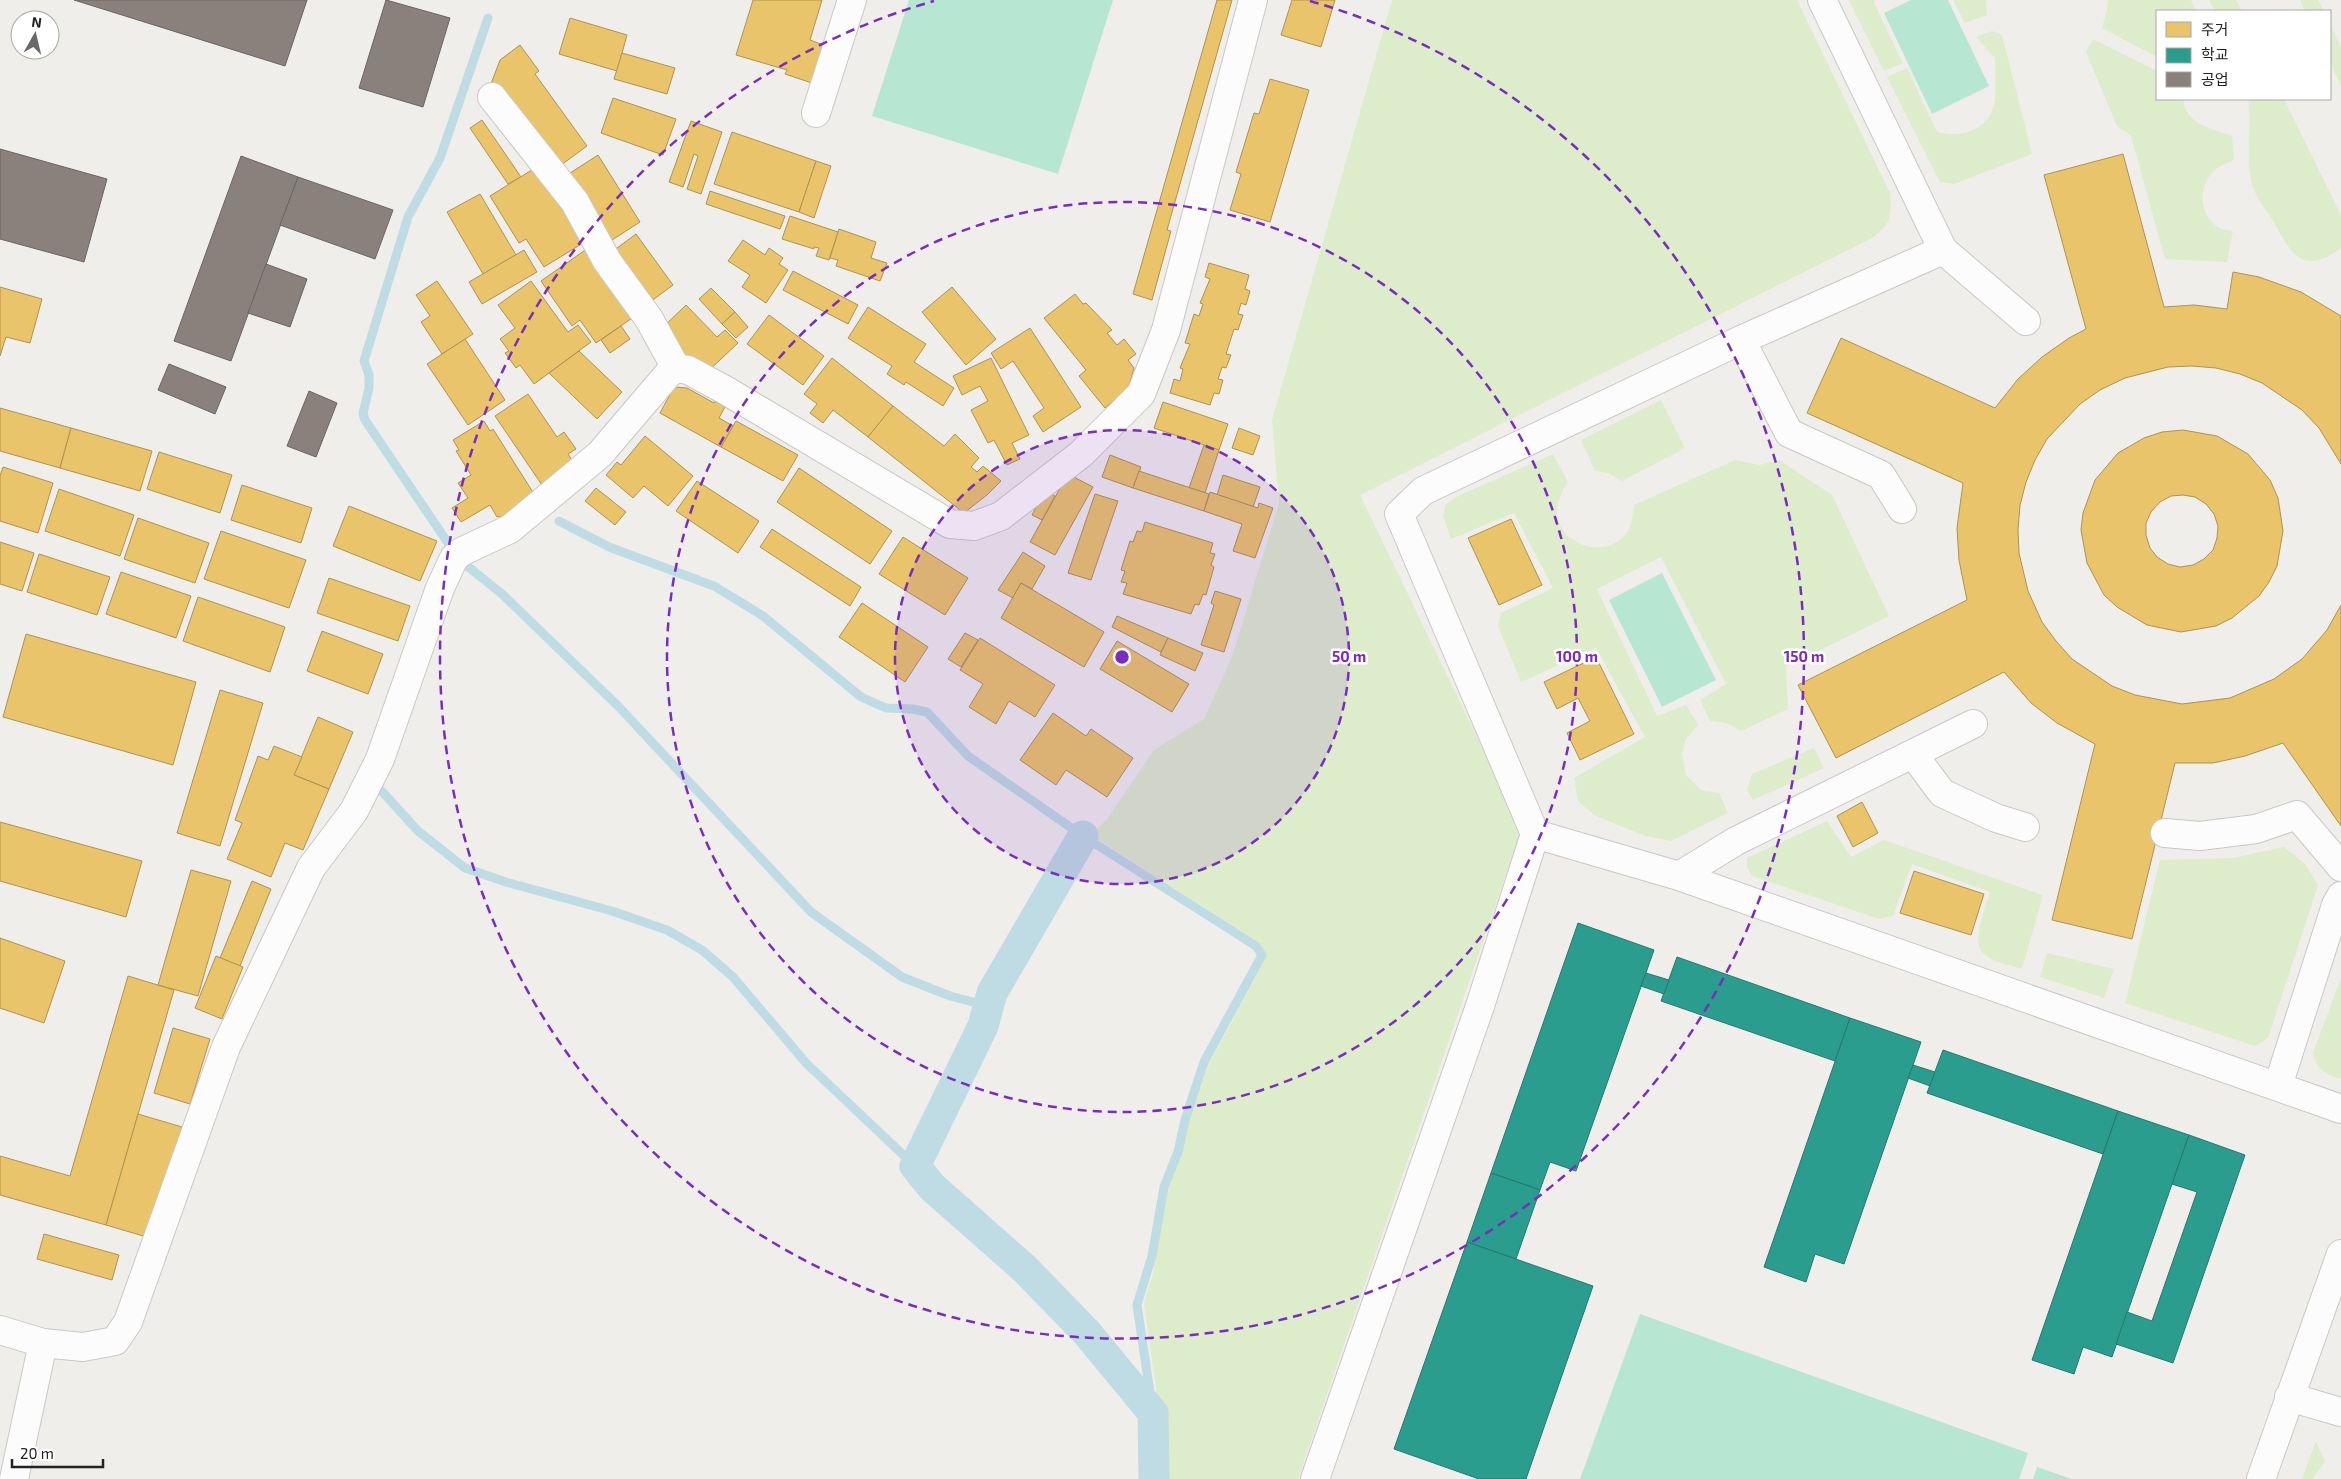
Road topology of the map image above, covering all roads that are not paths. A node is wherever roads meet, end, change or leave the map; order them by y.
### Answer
1 (852, 0) edge
2 (1253, 0) edge
3 (1822, 0) edge
4 (492, 97) dead end
5 (816, 113) dead end
6 (1943, 250) junction
7 (2026, 321) dead end
8 (1741, 340) junction
9 (676, 368) junction
10 (1902, 509) dead end
11 (1973, 724) dead end
12 (1912, 754) junction
13 (2025, 828) dead end
14 (2165, 833) dead end
15 (1535, 834) junction
16 (2341, 867) edge
17 (1679, 876) junction
18 (2341, 896) edge
19 (2278, 1086) junction
20 (2341, 1109) edge
21 (2341, 1254) edge
22 (0, 1330) edge
23 (43, 1343) junction
24 (2289, 1397) junction
25 (2341, 1412) edge
26 (14, 1479) edge
27 (1315, 1479) edge
28 (2262, 1479) edge

1 - 5 street
2 - 9 street
3 - 6 street
4 - 9 street
6 - 7 street
6 - 8 street
8 - 10 street
8 - 15 street
9 - 23 street
11 - 12 street
12 - 13 street
12 - 17 street
14 - 16 street
15 - 17 street
15 - 27 street
17 - 19 street
18 - 19 street
19 - 20 street
21 - 24 street
22 - 23 street
23 - 26 street
24 - 25 street
24 - 28 street

